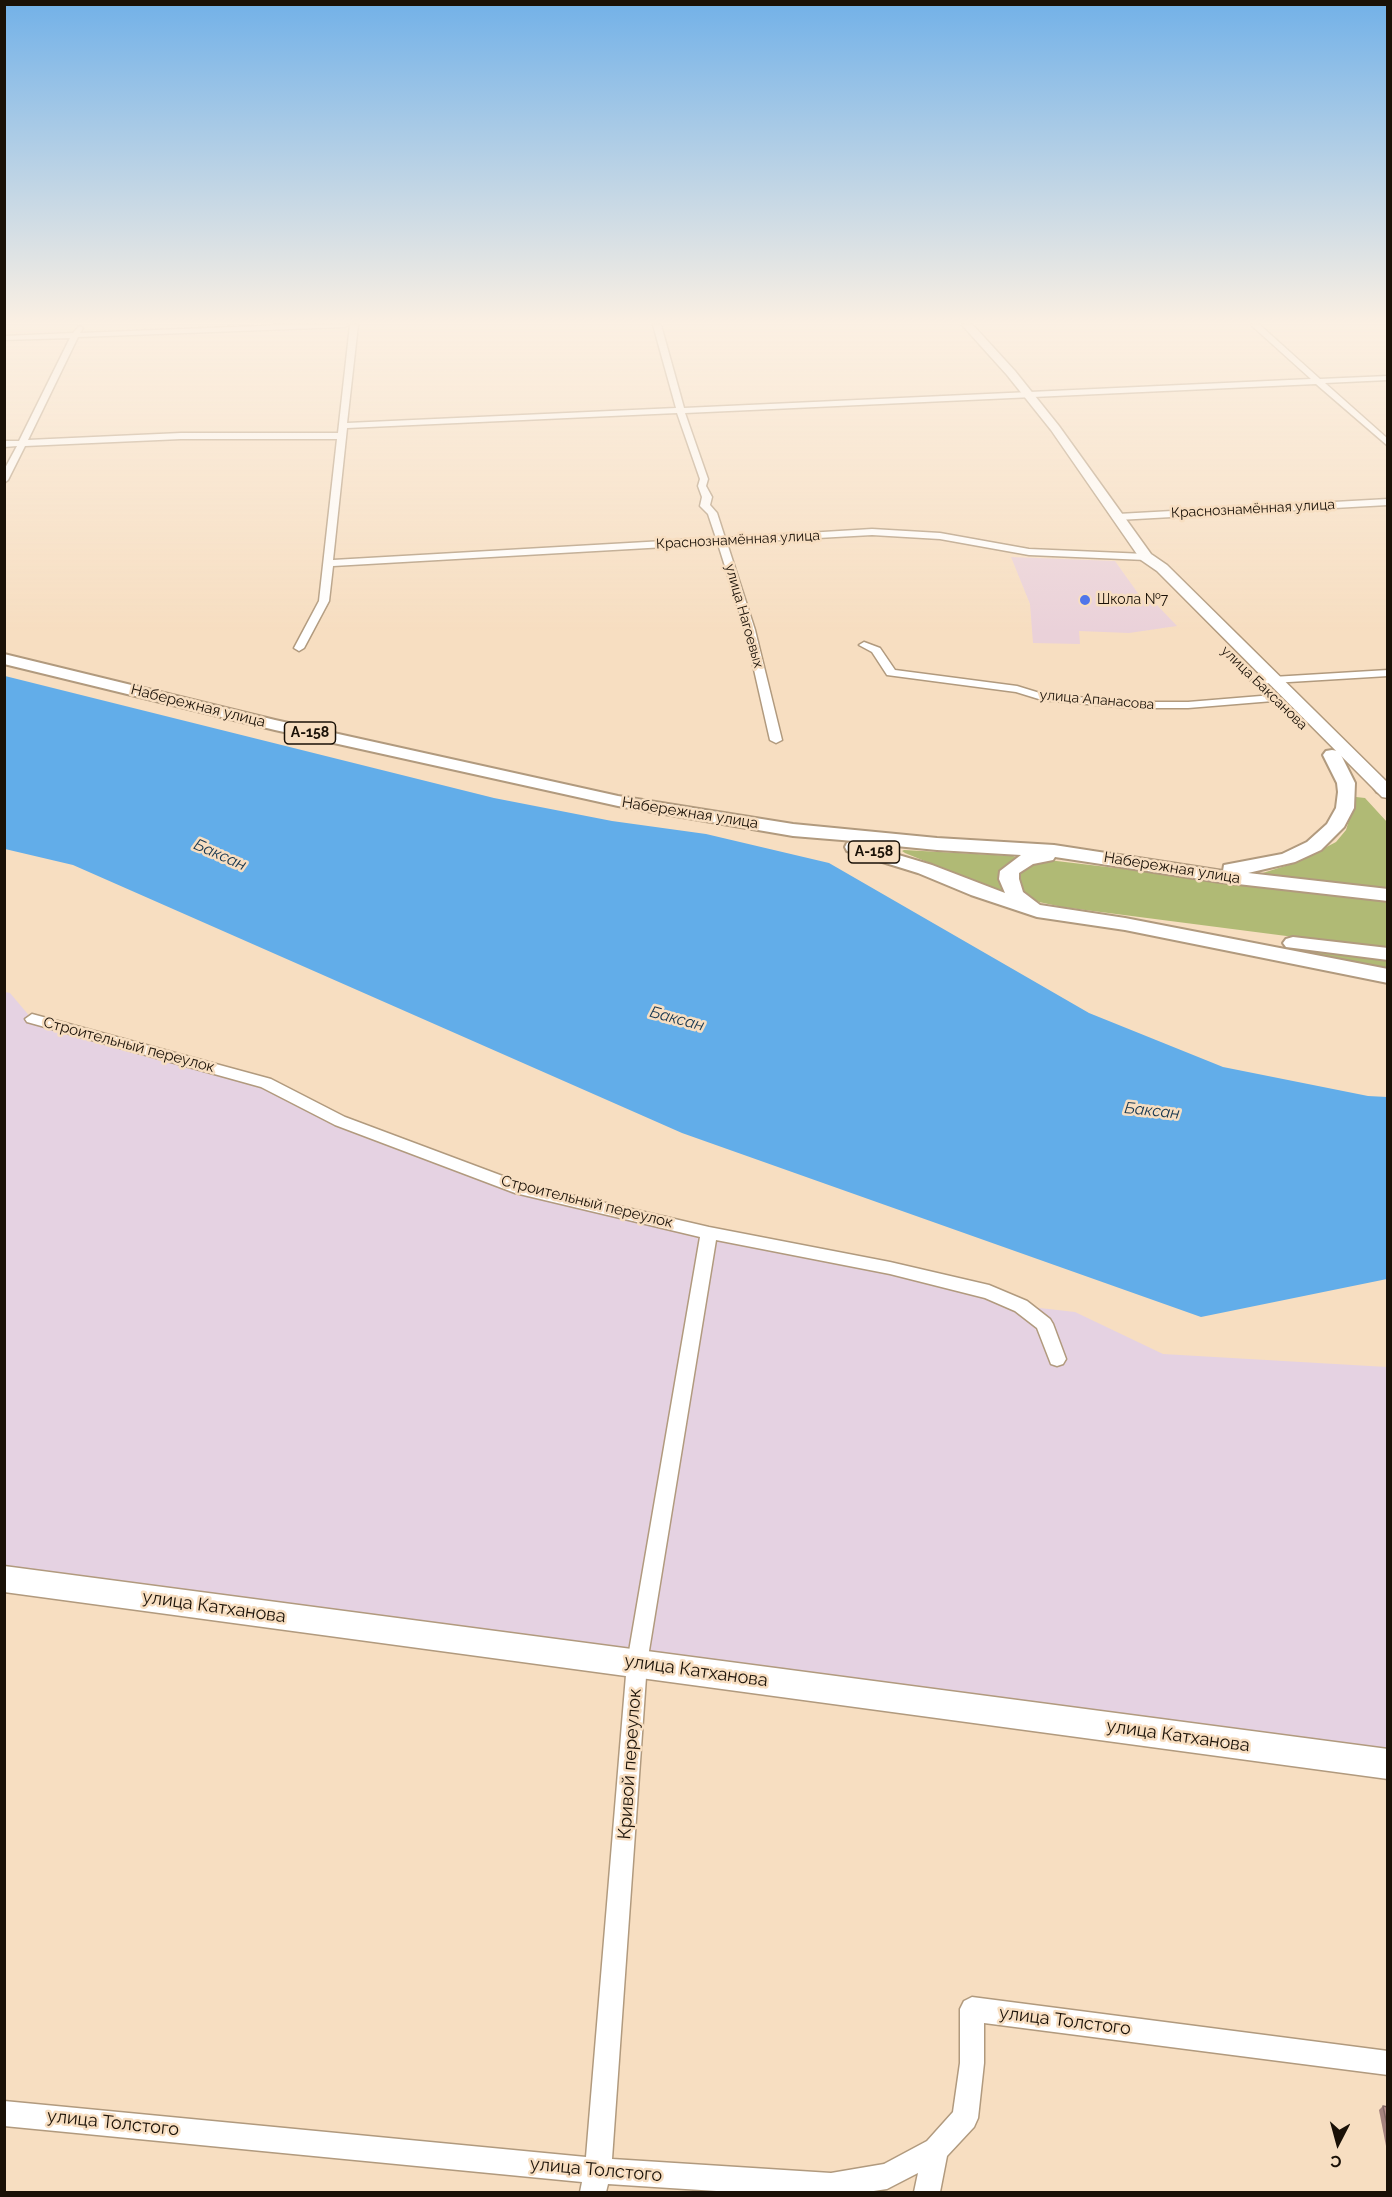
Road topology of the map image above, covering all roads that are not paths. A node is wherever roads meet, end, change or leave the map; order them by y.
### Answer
1 (30, 428) edge
2 (342, 428) edge
3 (404, 428) edge
4 (686, 428) edge
5 (1053, 428) edge
6 (1370, 428) edge
7 (342, 431) junction
8 (22, 443) junction
9 (4, 444) edge
10 (1388, 444) edge
11 (4, 480) edge
12 (1388, 502) edge
13 (1118, 517) junction
14 (721, 540) junction
15 (1148, 559) junction
16 (328, 563) junction
17 (864, 645) dead end
18 (299, 648) dead end
19 (4, 659) edge
20 (1388, 673) edge
21 (1273, 680) junction
22 (1256, 681) junction
23 (1274, 698) junction
24 (776, 740) dead end
25 (1332, 755) junction
26 (1386, 791) edge
27 (618, 801) junction
28 (1388, 810) edge
29 (1077, 854) junction
30 (1145, 864) junction
31 (1388, 895) edge
32 (1037, 911) junction
33 (1125, 924) junction
34 (1388, 954) edge
35 (1388, 976) edge
36 (32, 1019) dead end
37 (709, 1233) junction
38 (1057, 1359) dead end
39 (4, 1579) edge
40 (637, 1664) junction
41 (1388, 1764) edge
42 (1388, 2063) edge
43 (4, 2113) edge
44 (936, 2150) junction
45 (596, 2182) edge
46 (927, 2193) edge

1 - 8 street
2 - 7 street
3 - 7 street
4 - 14 street, улица Нагоевых
5 - 13 main road, улица Баксанова
6 - 10 street
7 - 8 street
7 - 16 street
8 - 9 street
8 - 11 street
12 - 13 street, Краснознамённая улица
13 - 15 main road, улица Баксанова
14 - 15 street, Краснознамённая улица
14 - 16 street, Краснознамённая улица
14 - 24 street, улица Нагоевых
15 - 21 main road, улица Баксанова
15 - 22 main road, улица Баксанова
16 - 18 street
17 - 23 street, улица Апанасова
19 - 27 main road, Набережная улица / А-158
20 - 21 street
21 - 22 street
21 - 26 main road, улица Баксанова
22 - 23 main road, улица Баксанова
23 - 25 main road, улица Баксанова
25 - 28 main road, улица Баксанова
25 - 30 main road
27 - 29 main road, Набережная улица / А-158
27 - 32 main road, А-158
29 - 30 main road, Набережная улица / А-158
29 - 32 main road
30 - 31 main road, Набережная улица / А-158
32 - 33 main road, А-158
33 - 34 main road, А-158
33 - 35 main road
36 - 37 street, Строительный переулок
37 - 38 street, Строительный переулок
37 - 40 street, Кривой переулок
39 - 40 main road, улица Катханова
40 - 41 main road, улица Катханова
40 - 45 street, Кривой переулок
42 - 44 street, улица Толстого
43 - 45 street, улица Толстого
44 - 45 street, улица Толстого
44 - 46 street

